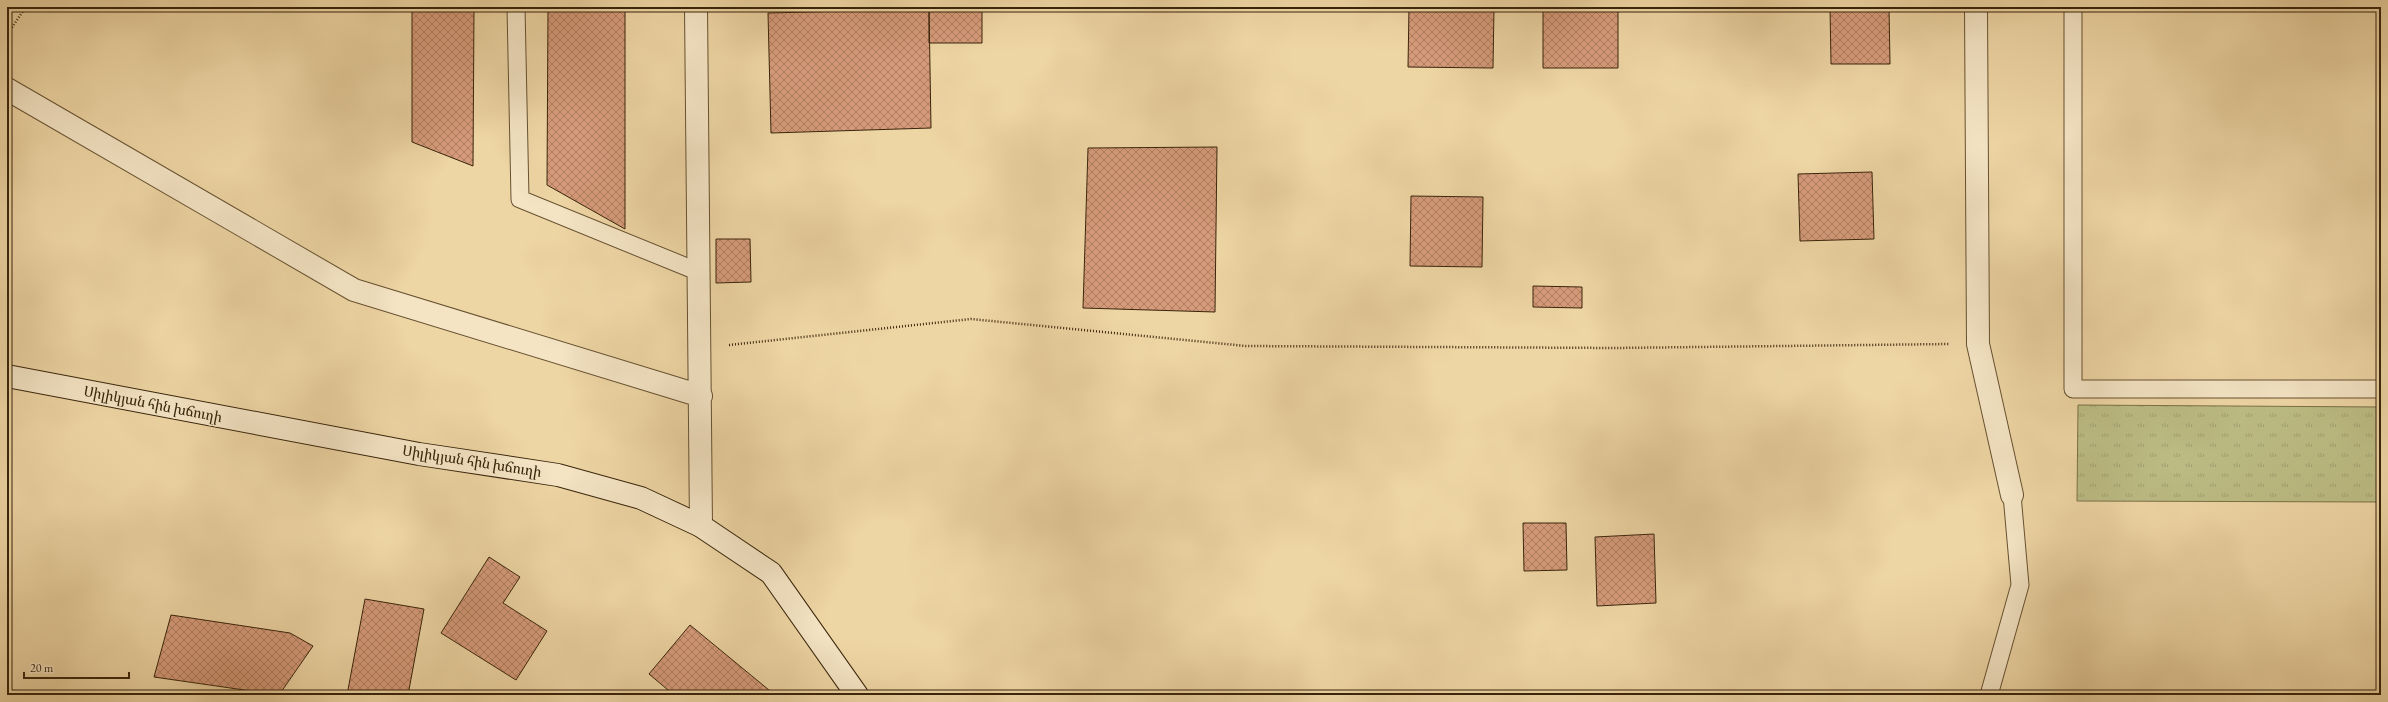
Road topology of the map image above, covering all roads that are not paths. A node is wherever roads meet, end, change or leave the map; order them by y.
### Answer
1 (516, 7) edge
2 (696, 7) edge
3 (1976, 7) edge
4 (2073, 7) edge
5 (7, 89) edge
6 (699, 272) junction
7 (7, 376) edge
8 (2381, 389) edge
9 (701, 396) junction
10 (2012, 495) joint
11 (701, 526) junction
12 (858, 695) edge
13 (1989, 695) edge

1 - 6 lane
2 - 6 street
3 - 10 street
4 - 8 lane
5 - 9 street
6 - 9 street
7 - 11 street, Սիլիկյան հին խճուղի
9 - 11 street
10 - 13 lane
11 - 12 street, Սիլիկյան հին խճուղի

